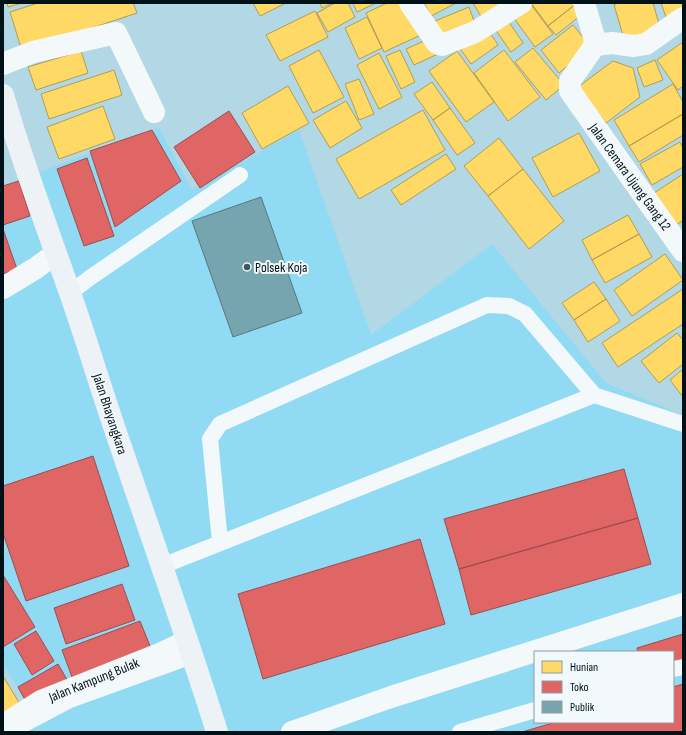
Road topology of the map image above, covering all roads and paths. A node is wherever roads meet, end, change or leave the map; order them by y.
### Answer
1 (410, 3) edge
2 (521, 3) edge
3 (584, 3) edge
4 (683, 18) edge
5 (595, 45) junction
6 (3, 64) edge
7 (3, 95) edge
8 (154, 112) dead end
9 (240, 175) dead end
10 (683, 251) edge
11 (55, 254) junction
12 (3, 288) edge
13 (70, 293) junction
14 (594, 395) junction
15 (683, 424) edge
16 (220, 542) junction
17 (162, 566) junction
18 (683, 604) edge
19 (190, 648) junction
20 (534, 651) edge
21 (535, 651) edge
22 (534, 710) edge
23 (3, 725) edge
24 (9, 732) edge
25 (217, 732) edge
26 (292, 732) edge
27 (460, 732) edge

1 - 2 street
3 - 5 street
4 - 5 street
5 - 10 street, Jalan Cemara Ujung Gang 12
6 - 8 street
7 - 11 street, Jalan Bhayangkara
9 - 13 lane
11 - 12 street
11 - 13 street, Jalan Bhayangkara
13 - 17 street, Jalan Bhayangkara
14 - 15 lane
14 - 16 lane
14 - 16 lane
16 - 17 lane
17 - 19 street, Jalan Bhayangkara
18 - 21 street
19 - 23 street, Jalan Kampung Bulak
19 - 24 lane
19 - 25 street, Jalan Bhayangkara
20 - 26 street
22 - 27 lane

